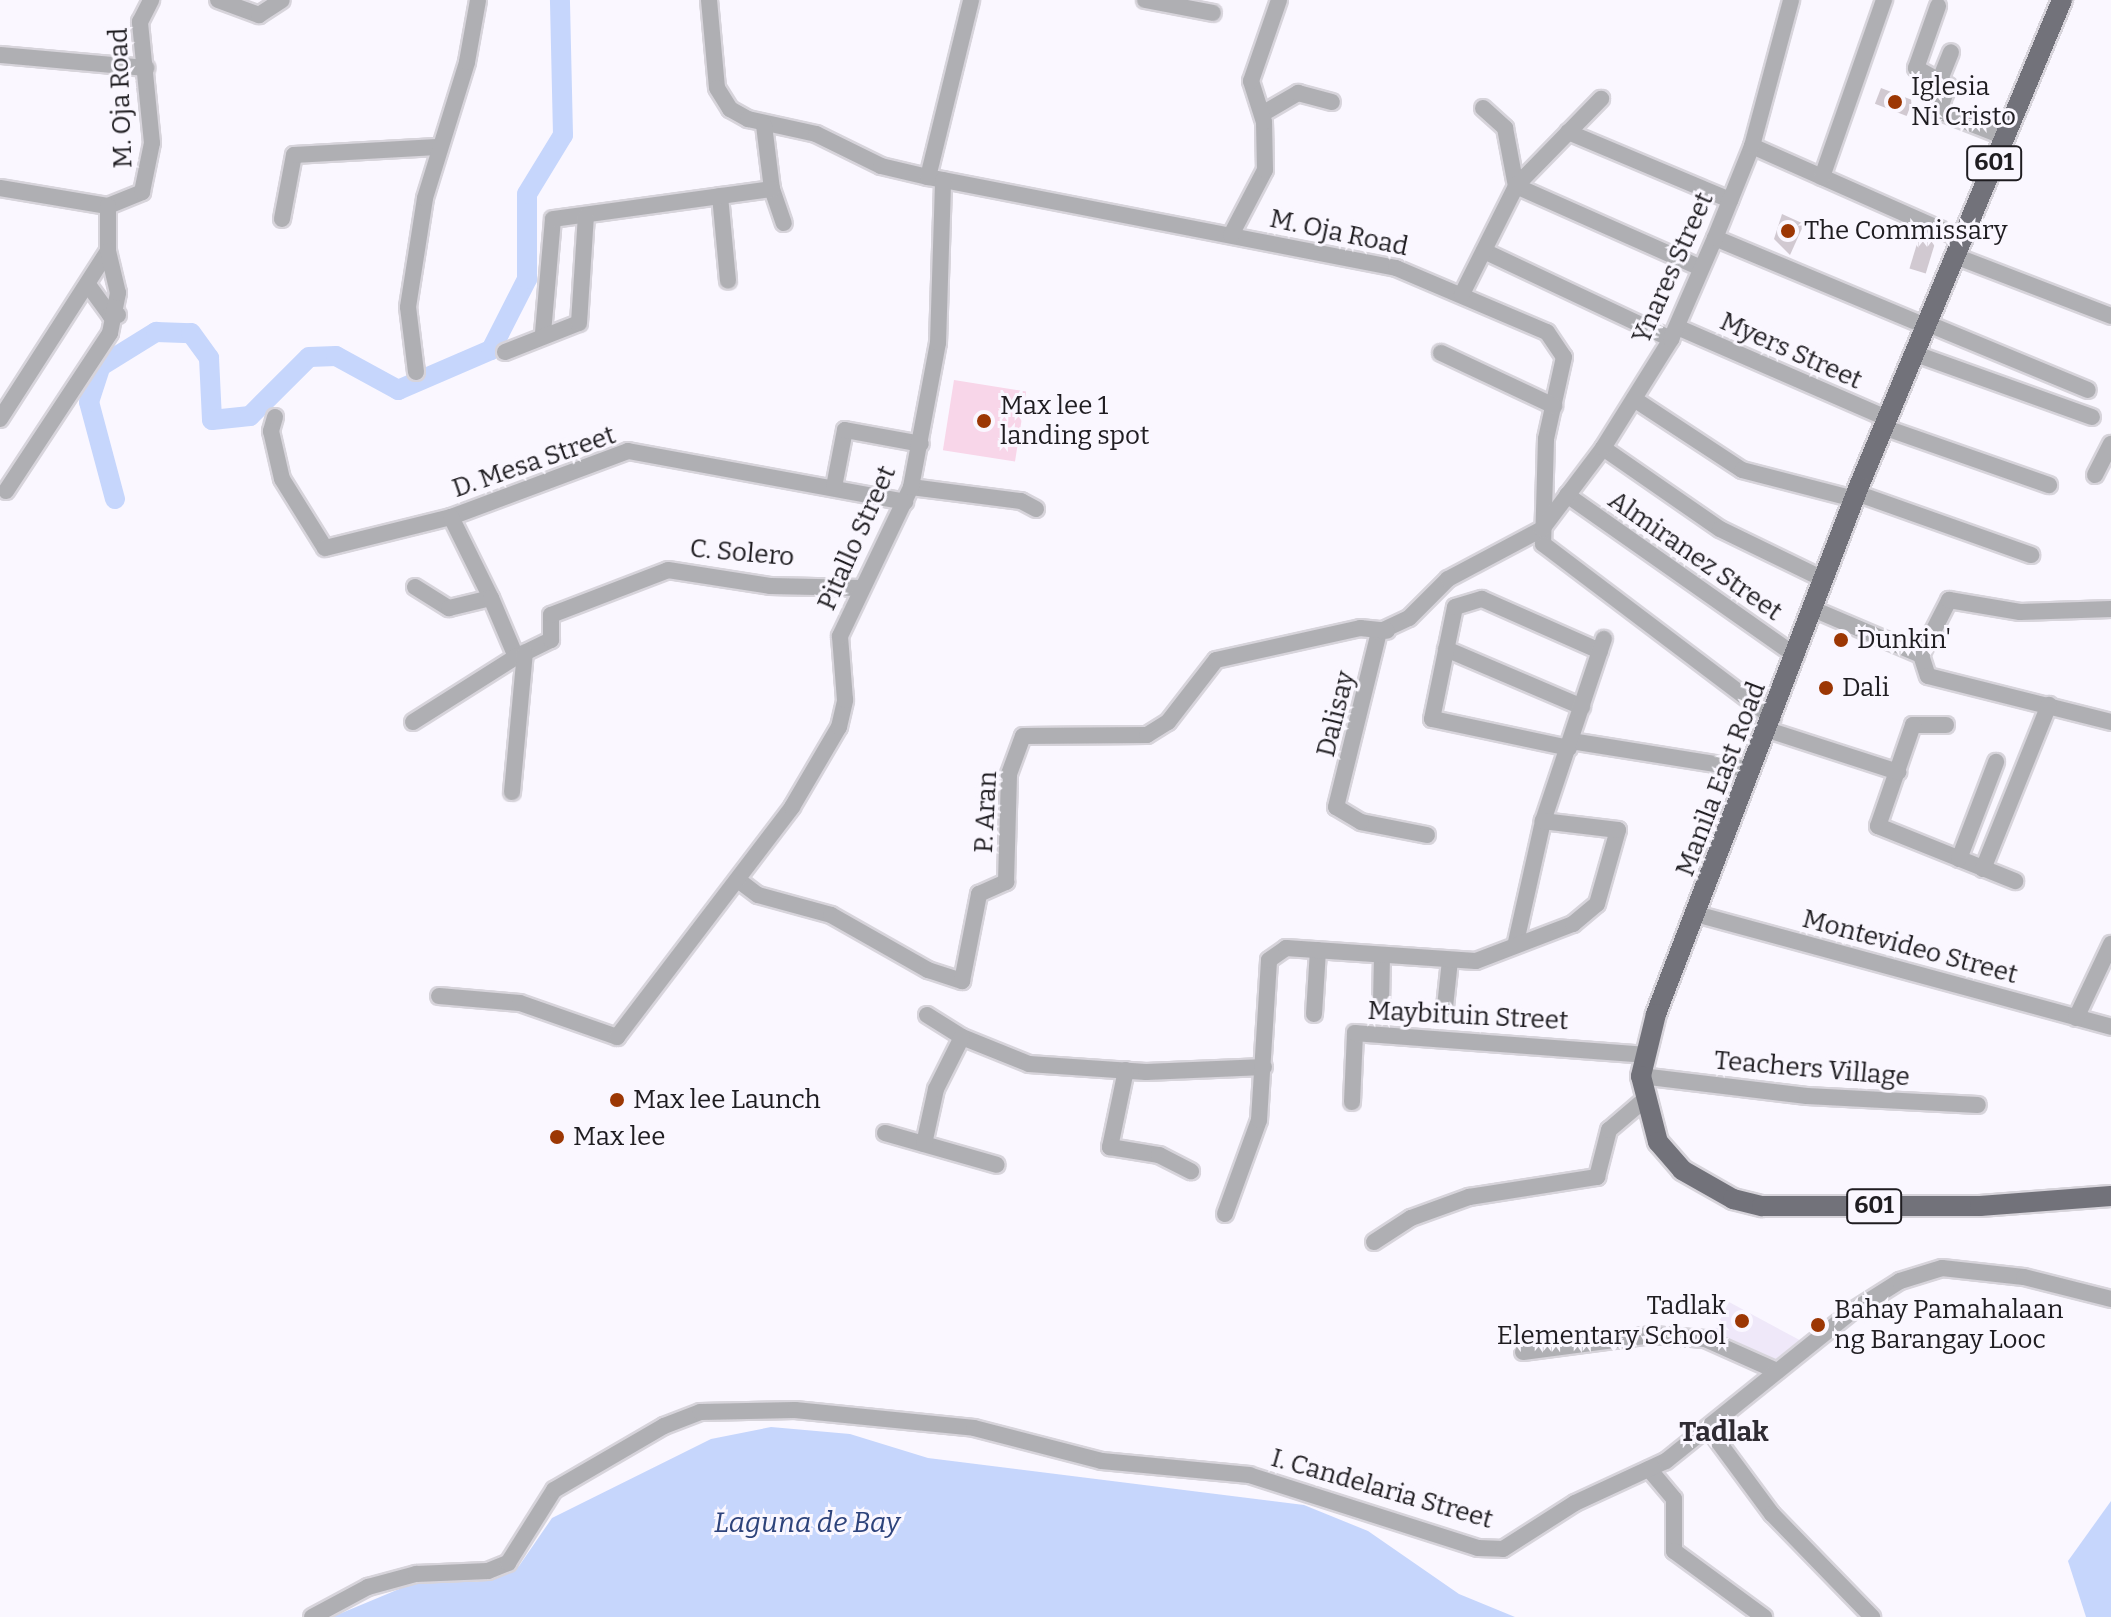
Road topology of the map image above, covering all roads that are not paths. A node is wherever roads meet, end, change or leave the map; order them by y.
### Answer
1 (151, 0) edge
2 (218, 0) edge
3 (282, 0) edge
4 (478, 0) edge
5 (709, 0) edge
6 (971, 0) edge
7 (1145, 0) edge
8 (1279, 0) edge
9 (1791, 0) edge
10 (1884, 0) edge
11 (2062, 0) edge
12 (1938, 6) dead end
13 (1213, 13) dead end
14 (1951, 52) dead end
15 (0, 55) edge
16 (146, 68) junction
17 (1944, 84) junction
18 (1601, 99) dead end
19 (1332, 102) dead end
20 (1483, 108) dead end
21 (1262, 114) junction
22 (764, 125) junction
23 (1568, 132) junction
24 (2005, 137) junction
25 (1752, 146) junction
26 (437, 147) junction
27 (1822, 177) junction
28 (936, 179) junction
29 (1516, 186) junction
30 (0, 188) edge
31 (772, 189) junction
32 (720, 196) junction
33 (1730, 200) junction
34 (108, 206) junction
35 (586, 216) junction
36 (282, 219) dead end
37 (784, 223) dead end
38 (1231, 235) junction
39 (1715, 238) junction
40 (1959, 248) junction
41 (108, 251) junction
42 (1484, 251) junction
43 (1701, 268) junction
44 (728, 281) dead end
45 (89, 286) junction
46 (1462, 294) junction
47 (118, 315) junction
48 (2111, 316) edge
49 (1926, 325) junction
50 (543, 333) junction
51 (1674, 333) junction
52 (505, 352) dead end
53 (1441, 353) dead end
54 (1913, 353) junction
55 (416, 372) dead end
56 (2088, 390) dead end
57 (1634, 399) junction
58 (1554, 406) junction
59 (275, 417) dead end
60 (2092, 417) dead end
61 (0, 419) edge
62 (1885, 422) junction
63 (921, 444) junction
64 (2111, 444) edge
65 (1603, 448) junction
66 (2095, 475) dead end
67 (2049, 485) dead end
68 (834, 487) junction
69 (6, 491) dead end
70 (908, 494) junction
71 (1567, 495) junction
72 (1855, 496) junction
73 (1036, 509) dead end
74 (451, 517) junction
75 (1542, 529) junction
76 (2031, 555) dead end
77 (1823, 579) junction
78 (415, 587) dead end
79 (862, 588) junction
80 (491, 598) junction
81 (1813, 609) junction
82 (2111, 609) edge
83 (1384, 632) junction
84 (1446, 649) junction
85 (520, 655) junction
86 (1921, 655) junction
87 (1796, 656) junction
88 (2049, 705) junction
89 (1582, 707) junction
90 (413, 722) dead end
91 (2111, 722) edge
92 (1771, 724) junction
93 (1946, 725) dead end
94 (1570, 745) junction
95 (1996, 762) dead end
96 (1752, 770) junction
97 (1898, 772) junction
98 (512, 792) dead end
99 (1543, 821) junction
100 (1427, 835) dead end
101 (1959, 859) junction
102 (1983, 869) junction
103 (738, 880) junction
104 (2015, 881) dead end
105 (1696, 914) junction
106 (1516, 942) junction
107 (2111, 944) edge
108 (1318, 950) junction
109 (1382, 955) junction
110 (1450, 960) junction
111 (439, 996) dead end
112 (1381, 1004) dead end
113 (1445, 1007) dead end
114 (1314, 1014) dead end
115 (927, 1015) dead end
116 (2076, 1018) junction
117 (2111, 1027) edge
118 (962, 1037) junction
119 (1646, 1055) junction
120 (1264, 1067) junction
121 (1126, 1070) junction
122 (1641, 1076) junction
123 (1644, 1100) junction
124 (1352, 1102) dead end
125 (1978, 1105) dead end
126 (885, 1133) dead end
127 (924, 1144) junction
128 (997, 1165) dead end
129 (1191, 1171) dead end
130 (2111, 1196) edge
131 (1225, 1214) dead end
132 (1374, 1242) dead end
133 (2111, 1299) edge
134 (1523, 1352) dead end
135 (1777, 1371) junction
136 (1709, 1429) junction
137 (1649, 1469) junction
138 (312, 1617) edge
139 (1764, 1617) edge
140 (1872, 1617) edge

1 - 16 street, M. Oja Road
2 - 3 street
4 - 26 street
5 - 22 street, M. Oja Road
6 - 28 street, Pitallo Street
7 - 13 street
8 - 21 street
9 - 25 street, Ynares Street
10 - 27 street
11 - 24 main road, Manila East Road / 601
12 - 17 street
14 - 17 street
15 - 16 street
16 - 34 street, M. Oja Road
17 - 24 street
18 - 23 street
19 - 21 street
20 - 29 street
21 - 38 street
22 - 28 street, M. Oja Road
22 - 31 street
23 - 29 street
23 - 33 street
24 - 40 main road, Manila East Road / 601
25 - 27 street
25 - 33 street, Ynares Street
26 - 36 street
26 - 55 street
27 - 40 street
28 - 38 street, M. Oja Road
28 - 63 street, Pitallo Street
29 - 42 street
29 - 43 street
30 - 34 street, M. Oja Road
31 - 32 street
31 - 37 street
32 - 35 street
32 - 44 street
33 - 39 street, Ynares Street
34 - 41 street
35 - 50 street
35 - 50 street
38 - 46 street, M. Oja Road
39 - 43 street, Ynares Street
39 - 49 street
40 - 48 street
40 - 49 main road, Manila East Road / 601
41 - 45 street
41 - 47 street
42 - 46 street
42 - 51 street, Myers Street
43 - 51 street, Ynares Street
45 - 47 street
45 - 61 street
46 - 58 street, M. Oja Road
47 - 69 street
49 - 54 main road, Manila East Road / 601
49 - 56 street
50 - 52 street
51 - 57 street, Ynares Street
51 - 62 street, Myers Street
53 - 58 street
54 - 60 street
54 - 62 main road, Manila East Road / 601
57 - 65 street, Ynares Street
57 - 72 street
58 - 75 street, M. Oja Road
59 - 74 street, D. Mesa Street
62 - 67 street, Myers Street
62 - 72 main road, Manila East Road / 601
63 - 68 street
63 - 70 street, Pitallo Street
64 - 66 street
65 - 71 street, Ynares Street
65 - 77 street
68 - 70 street, D. Mesa Street
68 - 74 street, D. Mesa Street
70 - 73 street, D. Mesa Street
70 - 79 street, Pitallo Street
71 - 75 street, Ynares Street
71 - 87 street, Almiranez Street
72 - 76 street
72 - 77 main road, Manila East Road / 601
74 - 80 street
75 - 83 street
75 - 92 street
77 - 81 main road, Manila East Road / 601
78 - 80 street
79 - 85 street, C. Solero
79 - 103 street, Pitallo Street
80 - 85 street
81 - 86 street
81 - 87 main road, Manila East Road / 601
82 - 86 street
83 - 100 street, Dalisay
83 - 103 street, P. Aran
84 - 89 street
84 - 89 street
84 - 94 street
85 - 90 street
85 - 98 street
86 - 88 street
87 - 92 main road, Manila East Road / 601
88 - 91 street
88 - 102 street
89 - 94 street
92 - 96 main road, Manila East Road / 601
92 - 97 street
93 - 97 street
94 - 96 street
94 - 99 street
95 - 101 street
96 - 105 main road, Manila East Road / 601
97 - 101 street
99 - 106 street
99 - 106 street
101 - 102 street
102 - 104 street
103 - 111 street, Pitallo Street
105 - 116 street, Montevideo Street
105 - 119 main road, Manila East Road / 601
106 - 110 street
107 - 116 street
108 - 109 street
108 - 114 street
108 - 120 street
109 - 110 street
109 - 112 street
110 - 113 street
115 - 118 street
116 - 117 street, Montevideo Street
118 - 121 street
118 - 127 street
119 - 122 main road, Manila East Road / 601
119 - 124 street, Maybituin Street
120 - 121 street
120 - 131 street
121 - 129 street
122 - 123 main road, Manila East Road / 601
122 - 125 street, Teachers Village
123 - 130 main road, Manila East Road / 601
123 - 132 street
126 - 127 street
127 - 128 street
133 - 135 street, I. Candelaria Street
134 - 135 street
135 - 136 street, I. Candelaria Street
136 - 137 street, I. Candelaria Street
136 - 140 street
137 - 138 street, I. Candelaria Street
137 - 139 street

